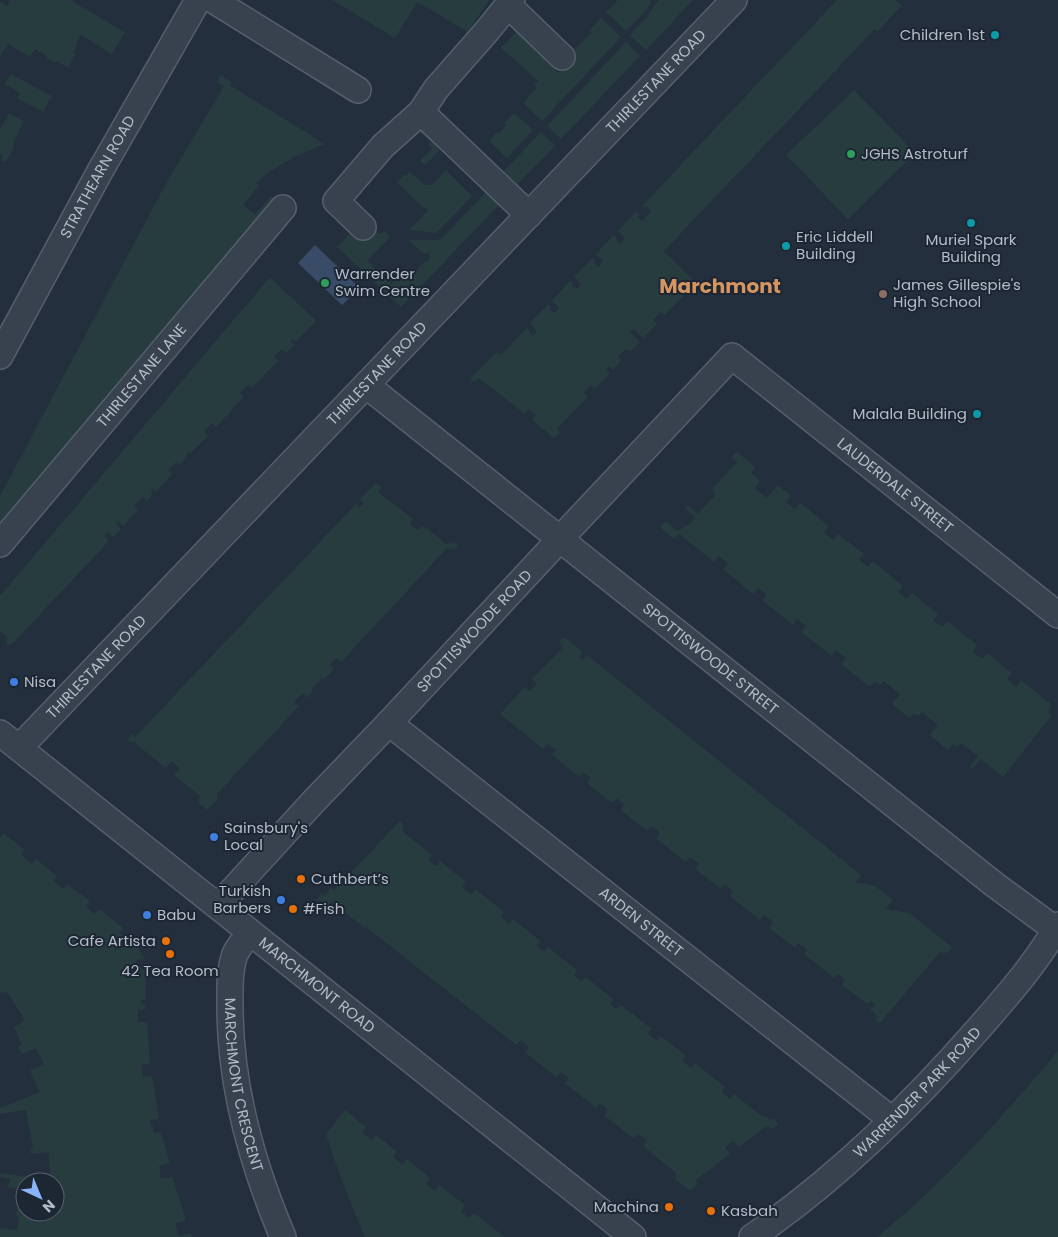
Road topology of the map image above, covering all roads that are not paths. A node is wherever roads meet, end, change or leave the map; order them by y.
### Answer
1 (198, 0) edge
2 (213, 0) edge
3 (734, 0) edge
4 (510, 3) edge
5 (562, 57) dead end
6 (358, 90) dead end
7 (421, 112) junction
8 (283, 208) dead end
9 (529, 215) junction
10 (363, 227) dead end
11 (0, 356) edge
12 (732, 356) joint
13 (366, 385) junction
14 (561, 538) junction
15 (0, 544) edge
16 (1058, 615) edge
17 (389, 723) junction
18 (9, 740) edge
19 (218, 906) junction
20 (251, 933) junction
21 (1056, 933) edge
22 (892, 1120) junction
23 (283, 1237) edge
24 (633, 1237) edge
25 (752, 1237) edge

1 - 11 street, STRATHEARN ROAD
2 - 6 street
3 - 9 street, THIRLESTANE ROAD
4 - 5 street
4 - 7 street
7 - 9 street
7 - 10 street
8 - 15 street, THIRLESTANE LANE
9 - 13 street, THIRLESTANE ROAD
12 - 14 street, SPOTTISWOODE ROAD
12 - 16 street, LAUDERDALE STREET
13 - 14 street, SPOTTISWOODE STREET
13 - 18 street, THIRLESTANE ROAD
14 - 17 street, SPOTTISWOODE ROAD
14 - 21 street, SPOTTISWOODE STREET
17 - 19 street, SPOTTISWOODE ROAD
17 - 22 street, ARDEN STREET
18 - 19 street, MARCHMONT ROAD
19 - 20 street, MARCHMONT ROAD
20 - 23 street, MARCHMONT CRESCENT
20 - 24 street, MARCHMONT ROAD
21 - 22 street, WARRENDER PARK ROAD
22 - 25 street, WARRENDER PARK ROAD

